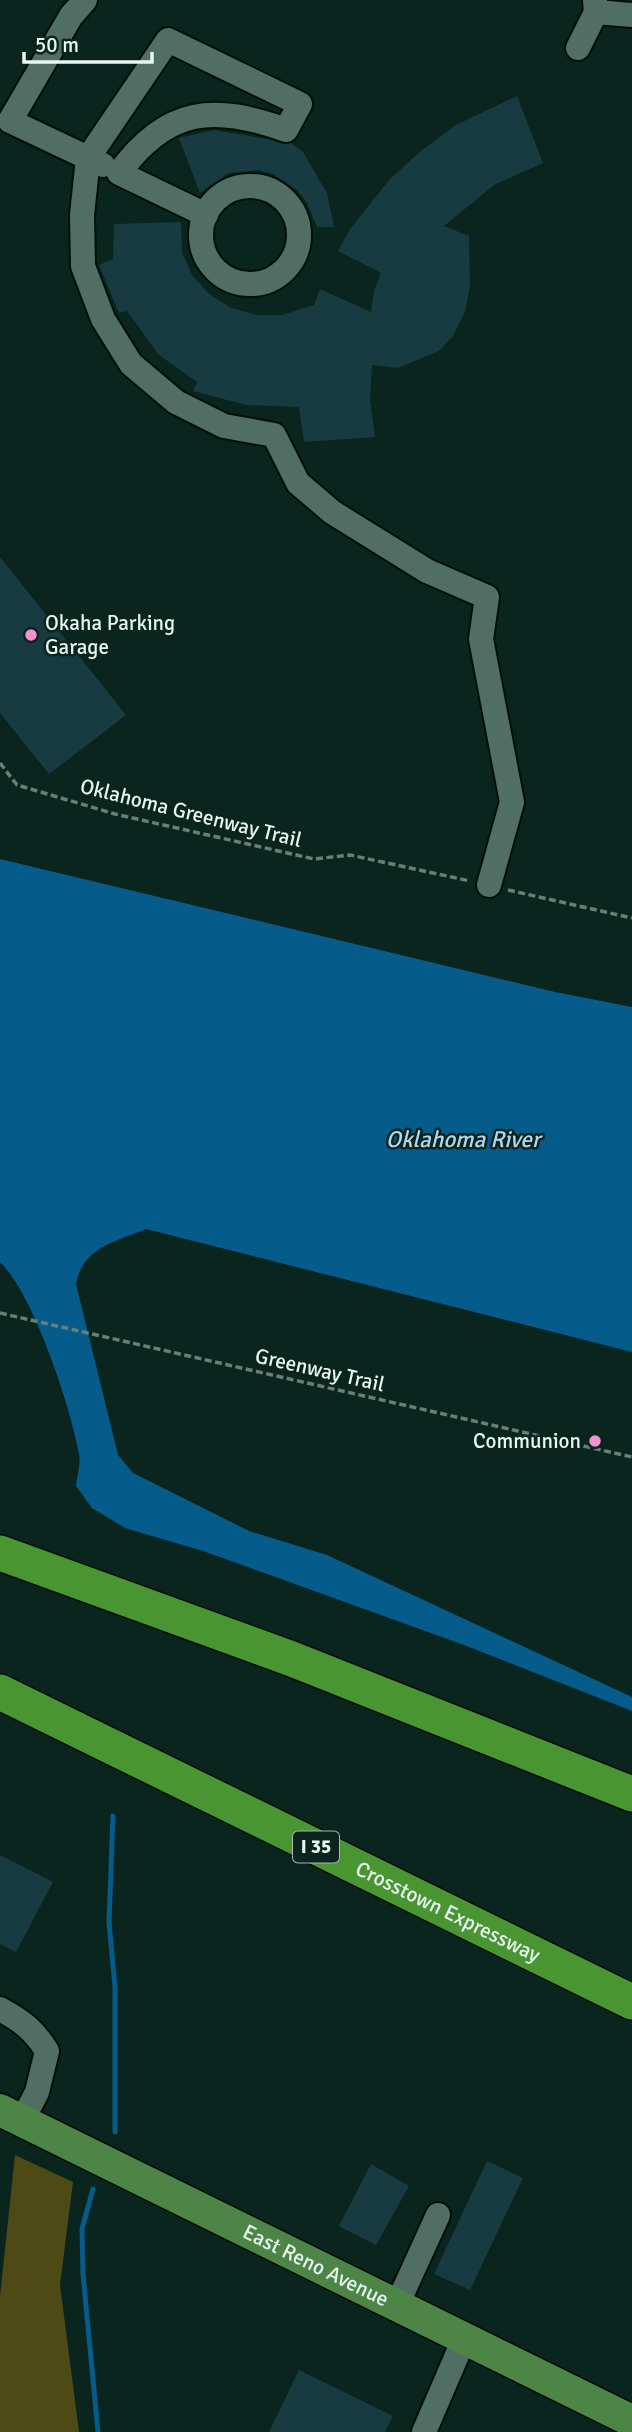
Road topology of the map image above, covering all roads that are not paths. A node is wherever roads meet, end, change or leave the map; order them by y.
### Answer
1 (86, 0) edge
2 (595, 6) edge
3 (632, 15) edge
4 (578, 48) dead end
5 (5, 132) edge
6 (88, 158) junction
7 (120, 173) junction
8 (206, 215) dead end
9 (489, 885) road end
10 (0, 1553) edge
11 (0, 1692) edge
12 (632, 1794) edge
13 (632, 2002) edge
14 (0, 2009) edge
15 (11, 2116) edge
16 (438, 2215) dead end
17 (397, 2305) junction
18 (464, 2339) junction
19 (632, 2421) edge
20 (424, 2432) edge

1 - 5 lane
2 - 3 lane
2 - 4 lane
5 - 6 lane
6 - 7 lane
6 - 7 lane
6 - 9 lane
7 - 8 lane
10 - 12 highway
11 - 13 highway, Crosstown Expressway / I 35
14 - 15 lane
15 - 17 main road, East Reno Avenue
16 - 17 lane
17 - 18 main road, East Reno Avenue
18 - 19 main road, East Reno Avenue
18 - 20 lane

